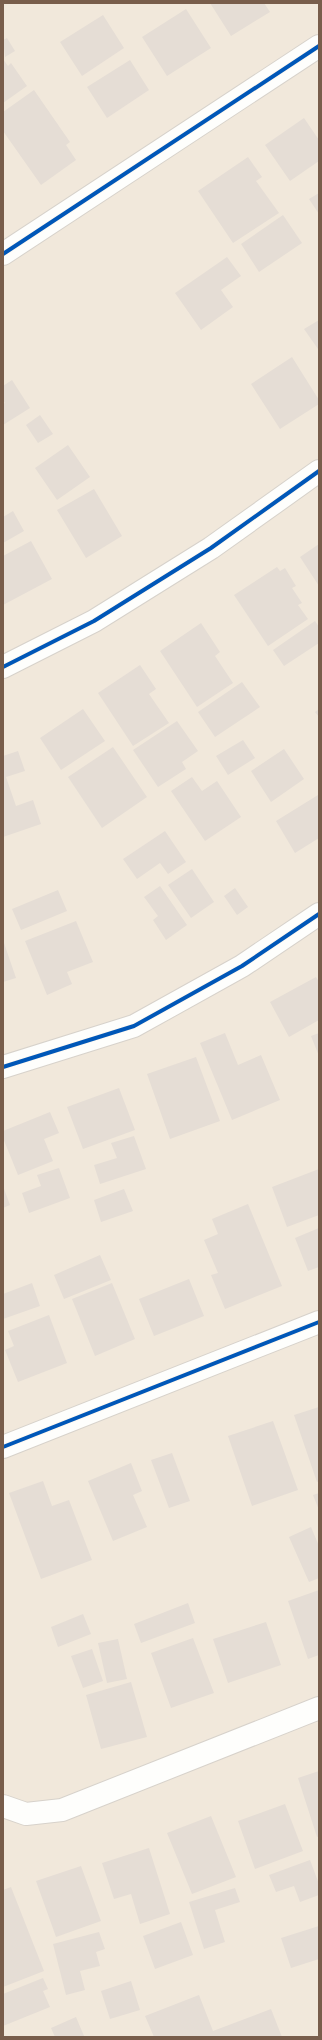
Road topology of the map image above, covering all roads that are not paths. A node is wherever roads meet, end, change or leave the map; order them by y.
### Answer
1 (319, 46) edge
2 (3, 254) edge
3 (319, 471) edge
4 (3, 667) edge
5 (319, 914) edge
6 (3, 1067) edge
7 (319, 1322) edge
8 (3, 1447) edge
9 (319, 1708) edge
10 (3, 1806) edge

1 - 2 street
3 - 4 street
5 - 6 street
7 - 8 street
9 - 10 street

